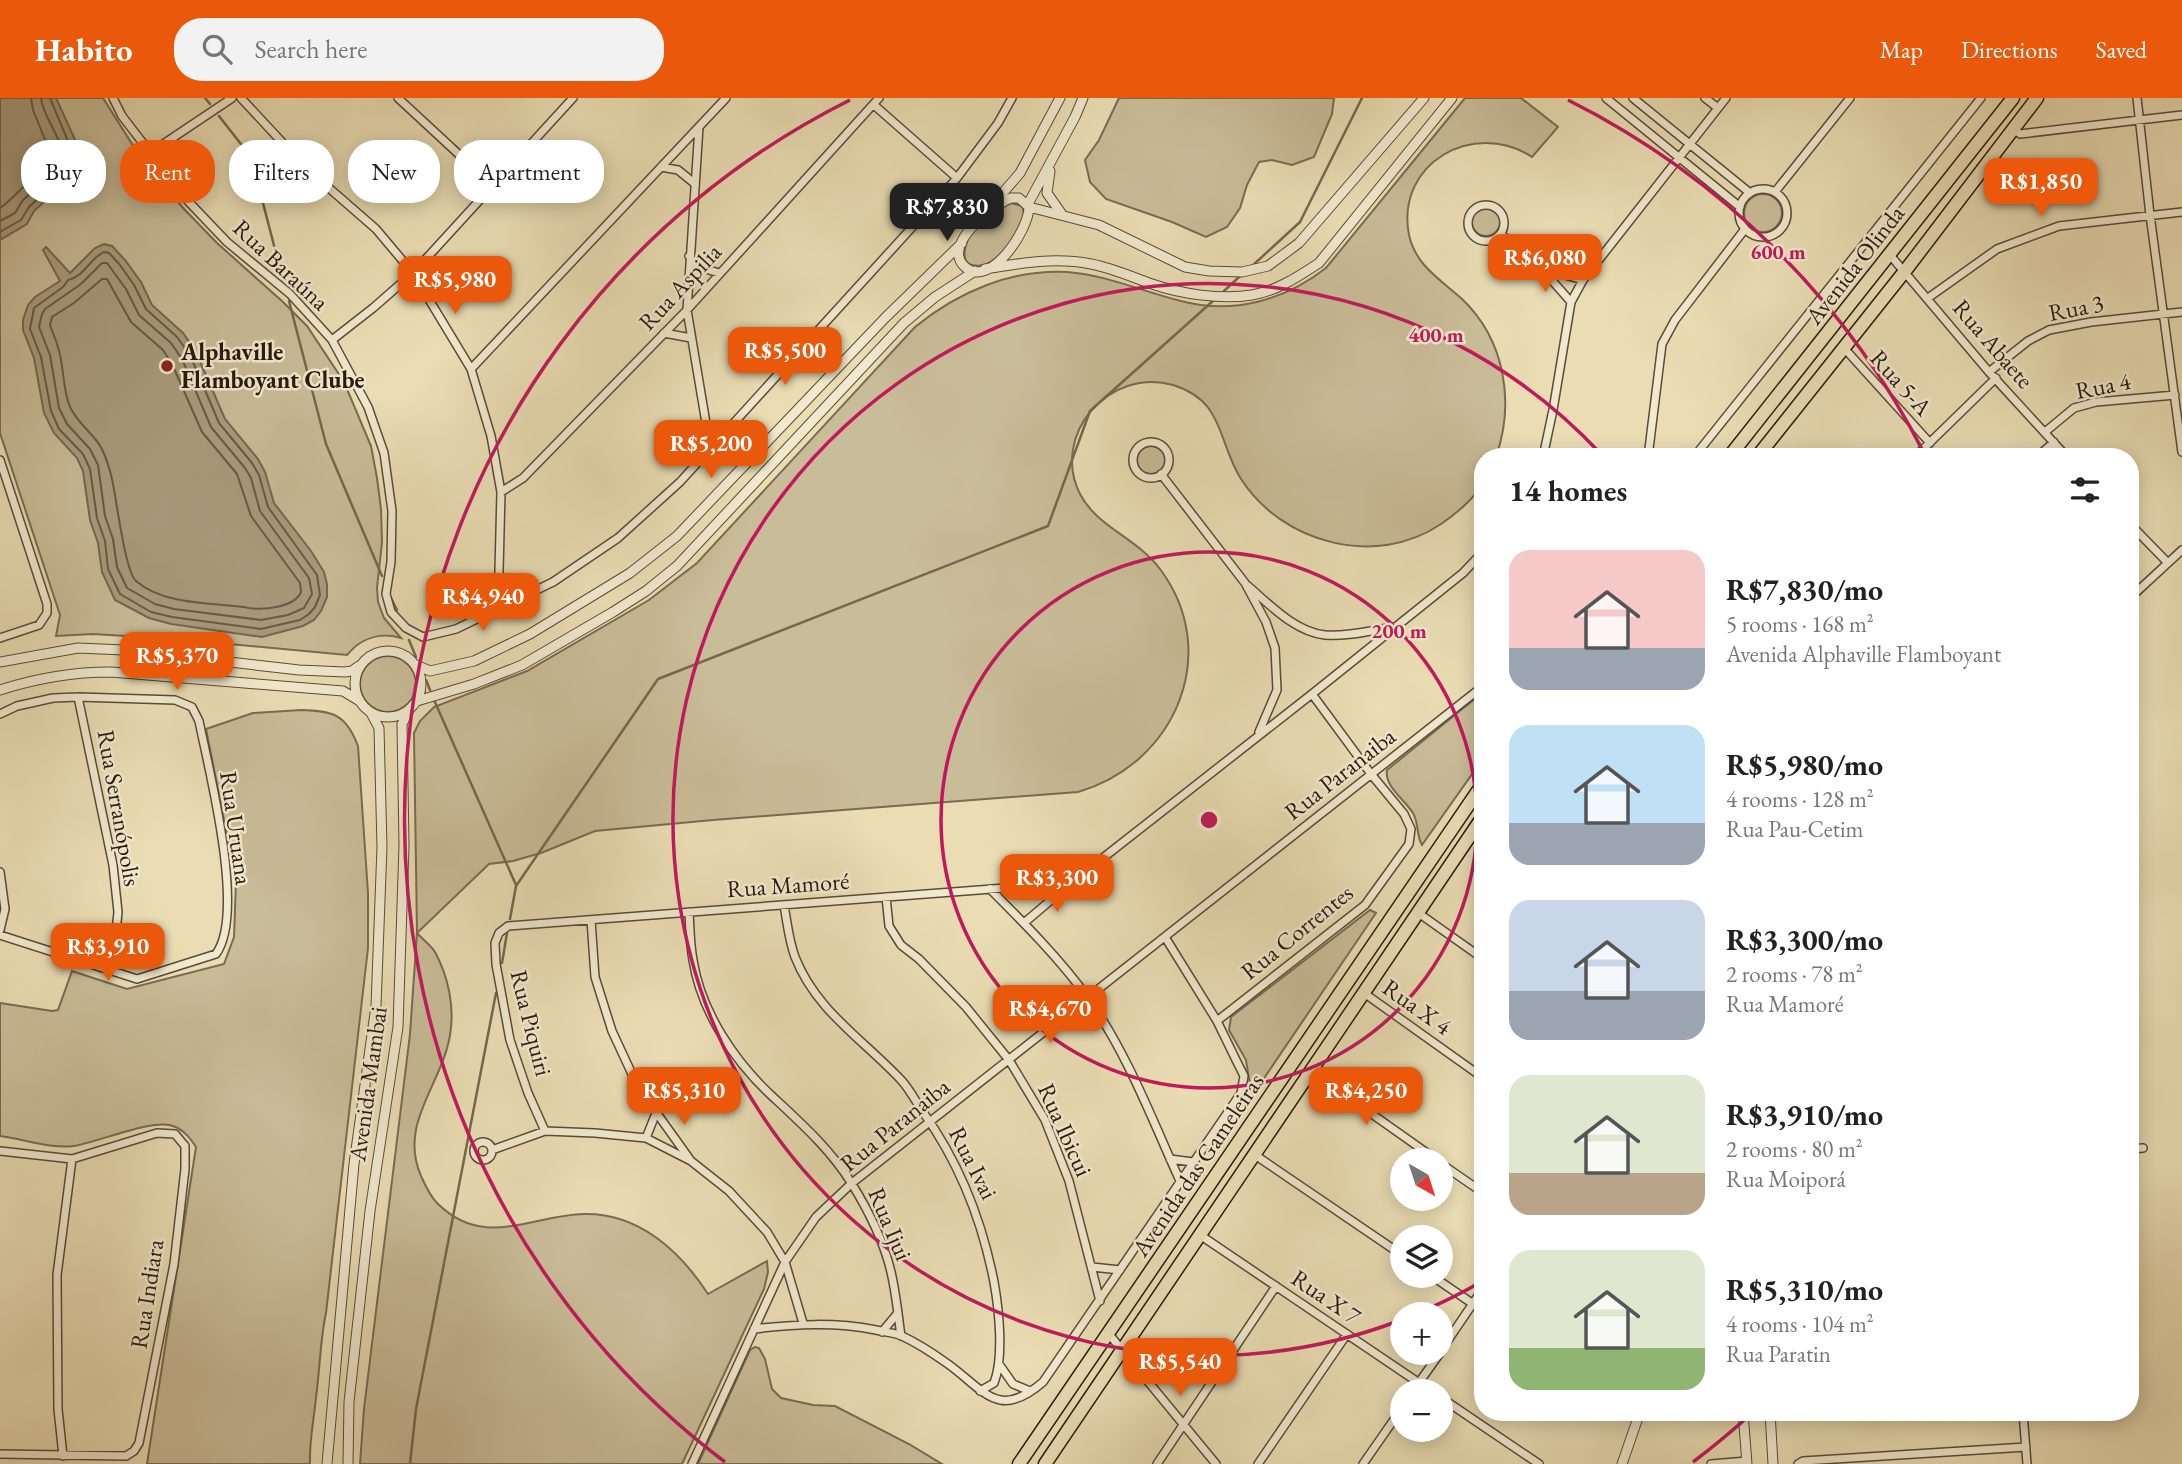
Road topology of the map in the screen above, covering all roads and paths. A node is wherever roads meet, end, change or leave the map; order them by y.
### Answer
1 (113, 98) edge
2 (232, 98) edge
3 (241, 98) edge
4 (398, 98) edge
5 (726, 98) edge
6 (1012, 98) edge
7 (1060, 98) edge
8 (1083, 98) edge
9 (1424, 98) edge
10 (1452, 98) edge
11 (1606, 98) edge
12 (1633, 98) edge
13 (1705, 98) edge
14 (1726, 98) edge
15 (1850, 98) edge
16 (1981, 98) edge
17 (2013, 98) edge
18 (2037, 98) edge
19 (2137, 98) edge
20 (569, 100) edge
21 (876, 102) edge
22 (1718, 108) junction
23 (2182, 115) edge
24 (2139, 120) junction
25 (699, 127) junction
26 (2012, 129) junction
27 (140, 140) edge
28 (169, 140) edge
29 (534, 140) edge
30 (1689, 144) junction
31 (454, 150) edge
32 (1678, 158) junction
33 (1051, 163) junction
34 (661, 167) junction
35 (957, 178) junction
36 (694, 183) junction
37 (1775, 192) junction
38 (1750, 193) junction
39 (190, 203) edge
40 (477, 203) edge
41 (1029, 205) junction
42 (1740, 207) junction
43 (985, 212) junction
44 (2182, 212) edge
45 (1061, 214) junction
46 (2150, 215) junction
47 (1745, 229) junction
48 (1501, 234) junction
49 (962, 243) junction
50 (1890, 255) junction
51 (689, 256) junction
52 (1541, 268) junction
53 (985, 269) junction
54 (975, 271) junction
55 (1905, 271) junction
56 (413, 273) junction
57 (719, 273) junction
58 (1583, 280) junction
59 (1928, 298) junction
60 (1571, 302) junction
61 (687, 310) junction
62 (2182, 312) edge
63 (2162, 314) junction
64 (664, 333) junction
65 (691, 338) junction
66 (332, 340) junction
67 (1844, 348) junction
68 (471, 369) junction
69 (1989, 372) junction
70 (1996, 378) junction
71 (2175, 395) junction
72 (2179, 407) edge
73 (2045, 432) junction
74 (717, 441) junction
75 (2054, 442) junction
76 (1930, 443) junction
77 (1545, 448) edge
78 (1649, 448) edge
79 (1701, 448) edge
80 (1737, 448) edge
81 (1764, 448) edge
82 (1925, 448) edge
83 (2047, 448) edge
84 (2059, 448) edge
85 (2182, 452) edge
86 (0, 460) edge
87 (1161, 474) junction
88 (501, 492) junction
89 (2139, 533) edge
90 (2182, 550) edge
91 (1474, 560) edge
92 (2168, 563) junction
93 (1245, 583) junction
94 (2139, 590) edge
95 (498, 610) junction
96 (1279, 612) junction
97 (1266, 622) junction
98 (1396, 626) junction
99 (0, 638) edge
100 (0, 662) edge
101 (416, 665) junction
102 (359, 666) junction
103 (0, 690) edge
104 (1474, 693) edge
105 (1312, 694) junction
106 (78, 697) junction
107 (358, 700) junction
108 (417, 701) junction
109 (410, 710) junction
110 (371, 713) junction
111 (0, 715) edge
112 (1257, 735) junction
113 (1371, 774) junction
114 (1474, 797) edge
115 (1474, 840) edge
116 (0, 872) edge
117 (1071, 883) junction
118 (990, 889) junction
119 (886, 897) junction
120 (784, 905) junction
121 (689, 912) junction
122 (1417, 912) junction
123 (591, 920) junction
124 (1024, 923) junction
125 (508, 926) joint
126 (0, 933) edge
127 (1164, 937) junction
128 (1474, 952) edge
129 (1361, 962) junction
130 (112, 969) junction
131 (1364, 993) junction
132 (1087, 998) junction
133 (1217, 1021) junction
134 (1009, 1060) junction
135 (1311, 1071) junction
136 (1474, 1071) edge
137 (656, 1113) junction
138 (930, 1122) junction
139 (545, 1131) junction
140 (646, 1138) junction
141 (1420, 1148) edge
142 (2139, 1148) edge
143 (2143, 1148) dead end
144 (492, 1150) dead end
145 (0, 1151) edge
146 (1255, 1154) junction
147 (72, 1159) junction
148 (1170, 1159) junction
149 (691, 1161) junction
150 (1193, 1162) junction
151 (1453, 1172) edge
152 (1180, 1181) junction
153 (852, 1183) junction
154 (1474, 1186) edge
155 (1200, 1235) junction
156 (1390, 1247) edge
157 (785, 1262) junction
158 (1092, 1267) junction
159 (1120, 1270) junction
160 (1276, 1286) junction
161 (1450, 1288) edge
162 (1100, 1301) junction
163 (1473, 1304) joint
164 (897, 1313) junction
165 (803, 1323) junction
166 (754, 1329) junction
167 (882, 1332) junction
168 (1108, 1333) junction
169 (1453, 1333) edge
170 (1347, 1334) junction
171 (901, 1336) junction
172 (1122, 1351) junction
173 (999, 1363) junction
174 (1413, 1379) edge
175 (979, 1391) junction
176 (1032, 1391) junction
177 (1453, 1407) edge
178 (1474, 1421) edge
179 (1474, 1421) edge
180 (1637, 1421) edge
181 (1744, 1421) edge
182 (1771, 1421) edge
183 (2024, 1421) edge
184 (1184, 1426) junction
185 (1390, 1426) edge
186 (2026, 1447) junction
187 (0, 1454) edge
188 (62, 1456) junction
189 (1366, 1463) edge
190 (1747, 1463) edge
191 (327, 1464) edge
192 (348, 1464) edge
193 (692, 1464) edge
194 (1019, 1464) edge
195 (1045, 1464) edge
196 (1157, 1464) edge
197 (1216, 1464) edge
198 (1258, 1464) edge
199 (1539, 1464) edge
200 (1622, 1464) edge
201 (1712, 1464) edge
202 (1773, 1464) edge
203 (1798, 1464) edge
204 (2028, 1464) edge

1 - 27 street, Rua Baraúna
2 - 28 street
3 - 56 street
4 - 31 street
5 - 25 street
6 - 35 street
7 - 43 street
8 - 33 street
9 - 45 street
10 - 53 street
11 - 32 street
12 - 30 street
13 - 22 street
14 - 22 street
15 - 37 street
16 - 79 street
17 - 50 main road, Avenida Olinda
18 - 26 main road, Avenida Olinda
19 - 24 street
20 - 29 street
21 - 35 street
21 - 57 street, Rua Aspilia
22 - 30 street
23 - 24 street
24 - 26 street
24 - 46 street
25 - 34 street
25 - 36 street
26 - 55 main road, Avenida Olinda
30 - 32 street
30 - 38 street
32 - 42 street
32 - 58 street
33 - 41 street
33 - 45 street
34 - 36 street
34 - 68 street
35 - 74 street
36 - 51 street
37 - 38 street
37 - 47 street
38 - 42 street
39 - 66 street, Rua Baraúna
40 - 56 street
41 - 43 street
41 - 45 street
41 - 53 street
42 - 47 street
43 - 49 street
44 - 46 street
46 - 59 street
46 - 63 street
47 - 78 street
48 - 48 street
48 - 52 street
49 - 54 street
49 - 101 street
50 - 55 street, Rua Abaete
50 - 80 main road, Avenida Olinda
51 - 57 street
51 - 61 street
52 - 58 street
52 - 60 street
53 - 54 street
54 - 108 street
55 - 59 street, Rua Abaete
55 - 67 main road, Avenida Olinda
56 - 66 street
56 - 68 street
57 - 61 street, Rua Aspilia
58 - 60 street
59 - 69 street, Rua Abaete
60 - 77 street
61 - 64 street, Rua Aspilia
61 - 65 street
62 - 63 street, Rua 3
63 - 69 street, Rua 3
63 - 71 street
64 - 65 street
64 - 88 street, Rua Aspilia
65 - 74 street
66 - 95 street, Rua Baraúna
67 - 76 street, Rua 5-A
67 - 81 main road, Avenida Olinda
68 - 88 street
69 - 70 street, Rua Abaete
70 - 73 street, Rua Abaete
70 - 76 street
71 - 72 street
71 - 73 street, Rua 4
72 - 85 street
73 - 75 street, Rua Abaete
74 - 95 street
75 - 83 street
75 - 84 street, Rua Abaete
76 - 82 street
86 - 99 street
87 - 87 street
87 - 93 street
88 - 95 street
89 - 92 street
90 - 92 street
91 - 98 street
92 - 94 street
93 - 96 street
93 - 97 street
96 - 97 street
96 - 98 street
97 - 112 street
98 - 105 street
100 - 102 street
101 - 102 street
101 - 108 street
102 - 107 street
103 - 107 street
104 - 113 street, Rua Paranaiba
105 - 112 street
105 - 113 street, Rua Correntes
106 - 111 street
106 - 130 street, Rua Serranópolis
106 - 130 street, Rua Uruana
107 - 110 street
108 - 109 street
109 - 110 street
109 - 192 street, Avenida Mambai
110 - 191 street, Avenida Mambai
112 - 117 street
113 - 127 street, Rua Paranaiba
113 - 133 street, Rua Correntes
114 - 129 main road, Avenida das Gameleiras
115 - 122 main road, Avenida das Gameleiras
116 - 126 street
117 - 118 street, Rua Mamoré
117 - 124 street
118 - 119 street, Rua Mamoré
118 - 124 street
119 - 120 street, Rua Mamoré
119 - 134 street, Rua Ibicui
120 - 121 street, Rua Mamoré
120 - 138 street, Rua Ivai
121 - 123 street, Rua Mamoré
121 - 153 street, Rua Ijui
122 - 128 street
122 - 131 main road, Avenida das Gameleiras
123 - 125 street, Rua Mamoré
123 - 137 street
124 - 132 street
125 - 139 street, Rua Piquiri
126 - 130 street
127 - 132 street, Rua Paranaiba
127 - 133 street
129 - 131 main road
129 - 168 main road, Avenida das Gameleiras
131 - 135 main road, Avenida das Gameleiras
131 - 136 street, Rua X 4
132 - 134 street, Rua Paranaiba
132 - 148 street
133 - 150 street
134 - 138 street, Rua Paranaiba
134 - 158 street, Rua Ibicui
135 - 141 street
135 - 146 main road, Avenida das Gameleiras
137 - 140 street
137 - 149 street
138 - 153 street, Rua Paranaiba
138 - 173 street, Rua Ivai
139 - 140 street
139 - 144 street
140 - 149 street
142 - 143 street
145 - 147 street
146 - 155 main road, Avenida das Gameleiras
146 - 156 street
147 - 188 street
147 - 188 street, Rua Indiara
148 - 150 street
148 - 152 street
149 - 157 street
150 - 152 street
151 - 154 street
152 - 159 street
153 - 157 street, Rua Paranaiba
153 - 164 street, Rua Ijui
155 - 160 street, Rua X 7
155 - 172 main road, Avenida das Gameleiras
157 - 165 street
157 - 166 street, Rua Paranaiba
158 - 159 street
158 - 162 street, Rua Ibicui
159 - 162 street
160 - 170 street, Rua X 7
160 - 184 street
161 - 163 street
162 - 176 street
163 - 169 street
164 - 167 street
164 - 171 street, Rua Ijui
165 - 166 street
165 - 167 street
166 - 193 street, Rua Paranaiba
167 - 171 street
168 - 172 street
168 - 194 main road, Avenida das Gameleiras
170 - 174 street, Rua X 7
170 - 198 street
171 - 175 street
172 - 184 street
172 - 195 main road, Avenida das Gameleiras
173 - 175 street
173 - 176 street
175 - 176 street
177 - 178 street
179 - 199 street
180 - 200 street
181 - 190 street
182 - 202 street
183 - 186 street
184 - 196 street
184 - 197 street
185 - 189 street
186 - 203 street
186 - 204 street
187 - 188 street
190 - 201 street

